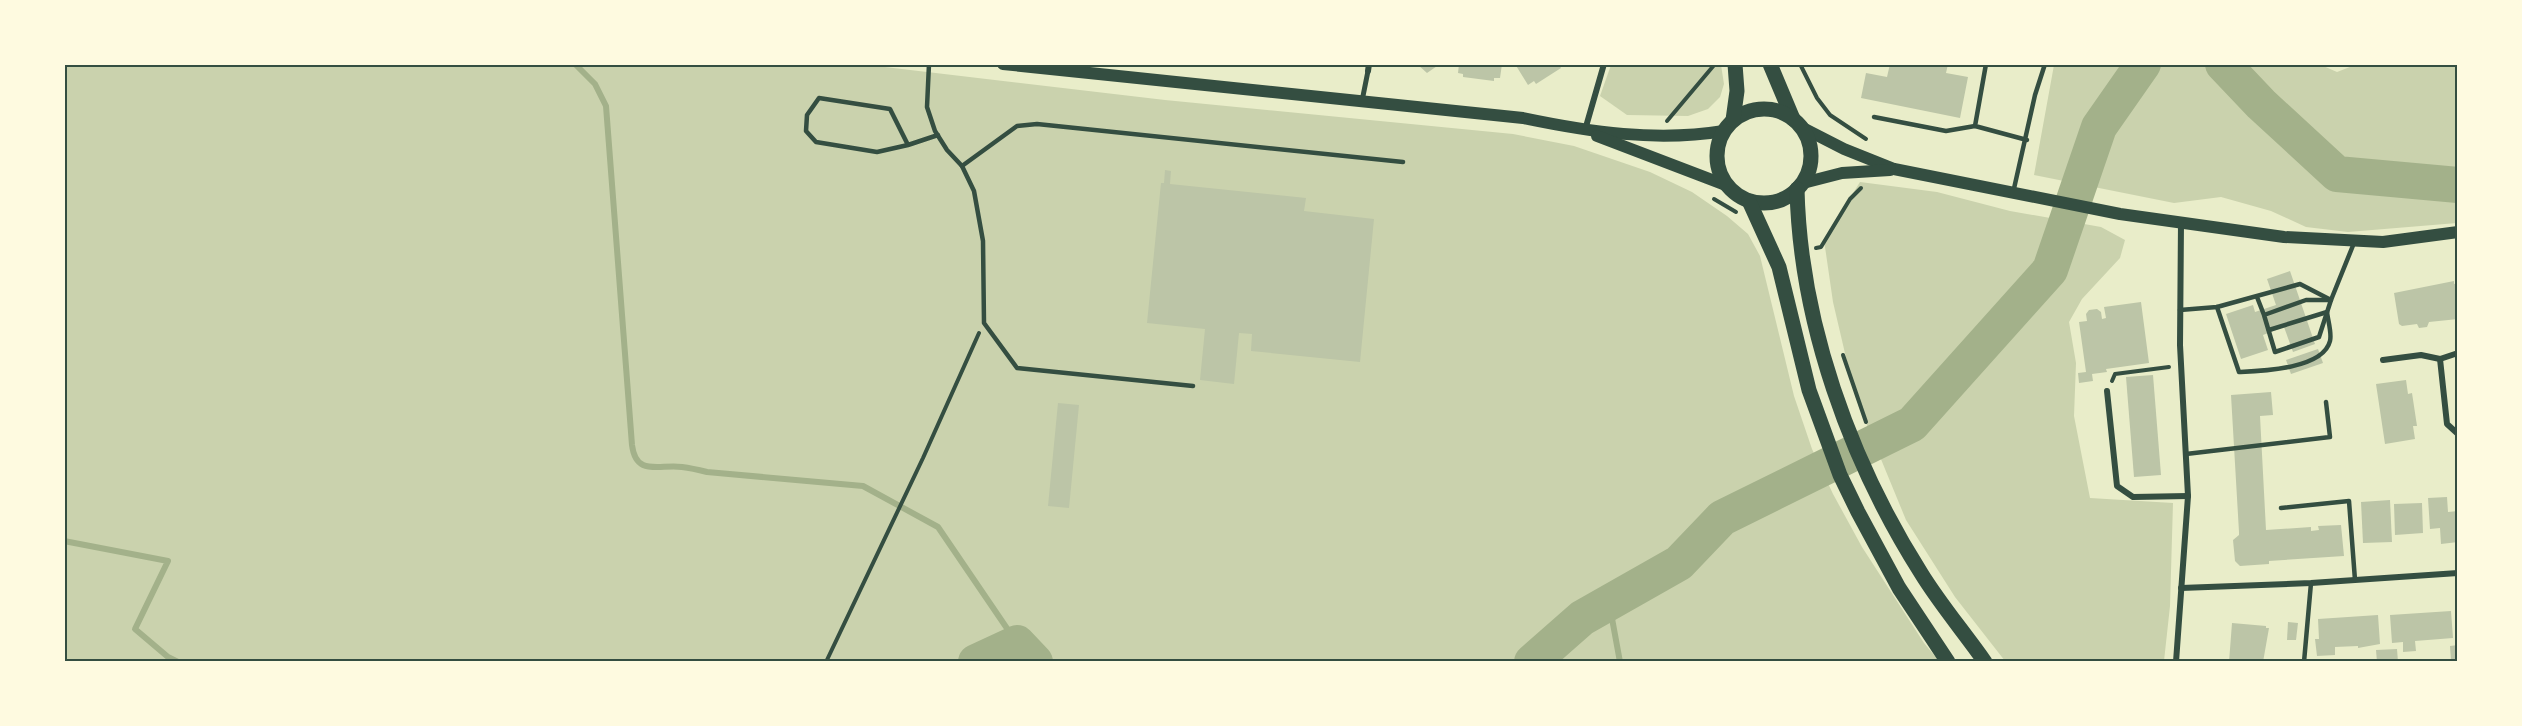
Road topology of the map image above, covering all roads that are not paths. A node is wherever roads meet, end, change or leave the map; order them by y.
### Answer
1 (929, 64) edge
2 (1003, 64) edge
3 (1604, 64) edge
4 (1735, 64) edge
5 (1770, 64) edge
6 (1986, 64) edge
7 (2045, 64) edge
8 (1369, 68) edge
9 (1362, 100) junction
10 (1874, 117) dead end
11 (1797, 123) junction
12 (1728, 126) junction
13 (1975, 126) junction
14 (1585, 131) junction
15 (938, 135) junction
16 (2027, 140) junction
17 (908, 145) junction
18 (1403, 162) dead end
19 (962, 166) junction
20 (1894, 170) junction
21 (1728, 186) junction
22 (1800, 186) junction
23 (2013, 193) junction
24 (1749, 201) junction
25 (2181, 223) junction
26 (2457, 232) edge
27 (2355, 241) junction
28 (2257, 297) junction
29 (2331, 300) junction
30 (2217, 307) junction
31 (2180, 310) junction
32 (2327, 312) junction
33 (2264, 315) junction
34 (2269, 330) junction
35 (2457, 353) edge
36 (2440, 359) junction
37 (2383, 360) dead end
38 (1193, 386) dead end
39 (2107, 391) road end
40 (2326, 402) dead end
41 (2457, 434) edge
42 (2186, 454) junction
43 (2188, 496) junction
44 (2281, 508) dead end
45 (2457, 573) edge
46 (2355, 580) junction
47 (2311, 583) junction
48 (2181, 588) junction
49 (1948, 662) edge
50 (1985, 662) edge
51 (2176, 662) edge
52 (2304, 662) edge

1 - 15 lane
2 - 9 main road
3 - 14 street
4 - 12 main road
5 - 11 main road
6 - 13 lane
7 - 16 lane
8 - 9 street
9 - 14 main road
10 - 13 lane
11 - 12 main road
11 - 20 main road
11 - 22 main road
12 - 14 main road
12 - 21 main road
13 - 16 lane
14 - 21 main road
15 - 17 lane
15 - 19 lane
16 - 23 lane
17 - 17 lane
18 - 19 lane
19 - 38 lane
20 - 22 main road
20 - 23 main road
21 - 24 main road
22 - 24 main road
22 - 50 main road
23 - 25 main road
24 - 49 main road
25 - 27 main road
25 - 31 street
26 - 27 main road
27 - 29 lane
28 - 29 lane
28 - 30 lane
28 - 33 lane
29 - 32 lane
29 - 33 lane
30 - 31 lane
30 - 32 lane
31 - 42 street
32 - 34 lane
32 - 34 lane
33 - 34 lane
35 - 36 street
36 - 37 street
36 - 41 street
39 - 43 street
40 - 42 lane
42 - 43 street
43 - 48 street
44 - 46 lane
45 - 46 street
46 - 47 street
47 - 48 street
47 - 52 lane
48 - 51 street

